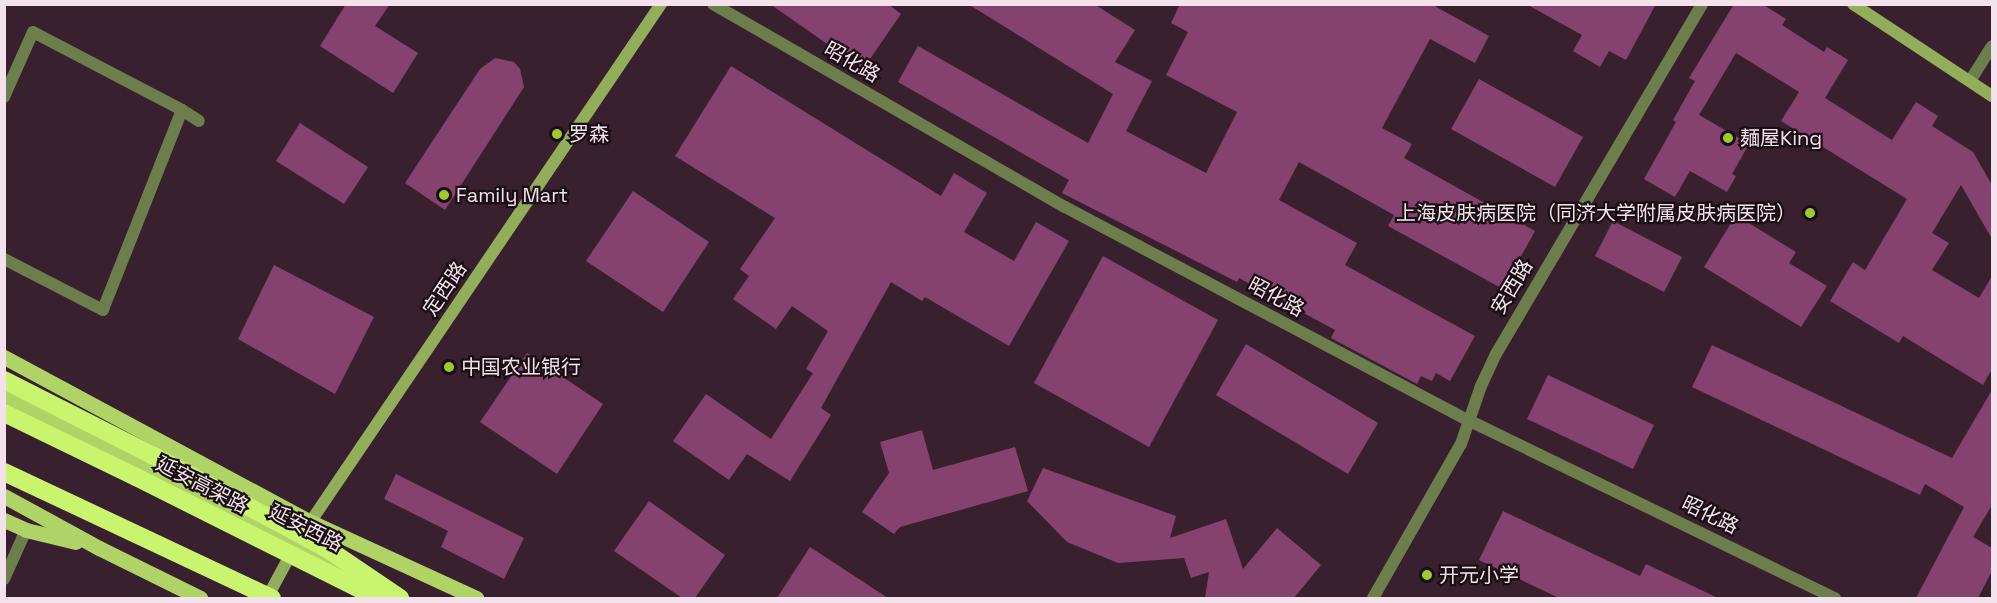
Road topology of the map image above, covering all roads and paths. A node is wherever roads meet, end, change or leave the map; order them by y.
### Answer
1 (661, 4) edge
2 (712, 4) edge
3 (1702, 4) edge
4 (1853, 4) edge
5 (1992, 46) edge
6 (1970, 81) junction
7 (1992, 94) edge
8 (4, 97) edge
9 (182, 110) junction
10 (199, 121) dead end
11 (4, 260) edge
12 (4, 357) edge
13 (4, 380) edge
14 (4, 397) edge
15 (4, 413) edge
16 (1470, 421) junction
17 (10, 476) edge
18 (4, 496) edge
19 (4, 520) edge
20 (311, 522) junction
21 (26, 530) junction
22 (295, 546) junction
23 (99, 548) junction
24 (4, 579) edge
25 (200, 598) edge
26 (267, 598) edge
27 (273, 598) edge
28 (378, 598) edge
29 (396, 598) edge
30 (400, 598) edge
31 (476, 598) edge
32 (1373, 598) edge
33 (1835, 598) edge

1 - 20 street, 定西路
2 - 16 street, 昭化路
3 - 16 street, 安西路
4 - 6 street
5 - 6 street
6 - 7 street
8 - 9 street
9 - 10 street
9 - 11 street
12 - 20 main road
13 - 30 highway, bridge
14 - 22 main road, 延安西路
15 - 28 highway, 延安高架路, bridge
16 - 32 street, 安西路
16 - 33 street, 昭化路
17 - 27 highway, bridge
18 - 23 main road
19 - 21 main road
20 - 22 street, 定西路
20 - 31 main road
21 - 23 main road
21 - 24 street
22 - 26 street, 定西路
22 - 29 main road, 延安西路
23 - 25 main road

